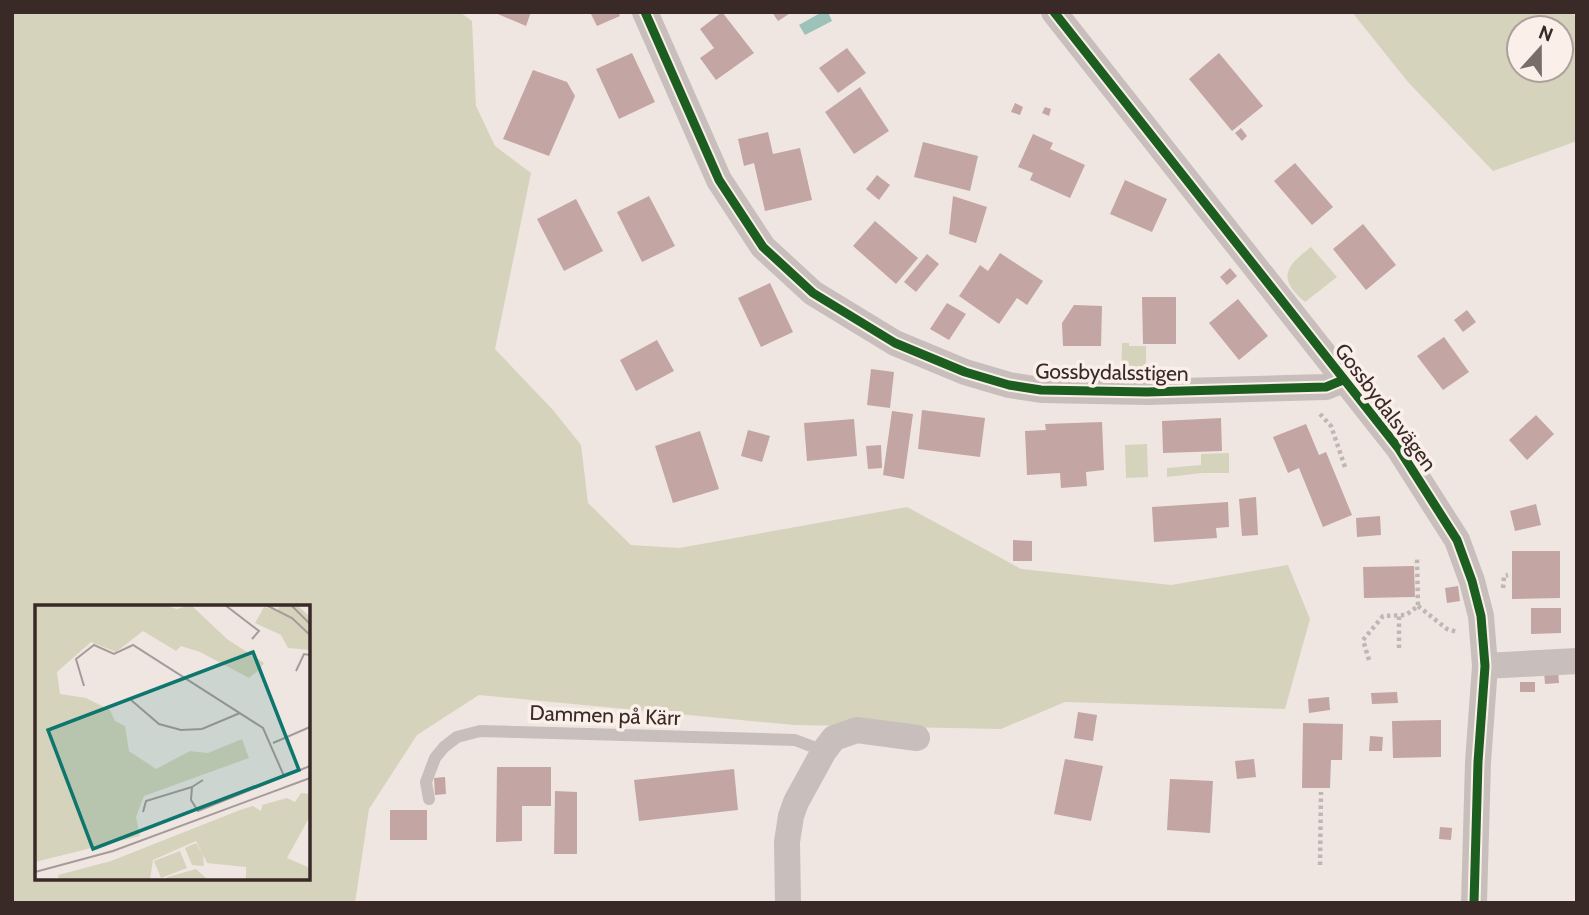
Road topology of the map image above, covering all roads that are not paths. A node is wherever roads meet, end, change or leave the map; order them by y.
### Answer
1 (645, 12) edge
2 (1054, 12) edge
3 (1343, 380) junction
4 (1577, 661) edge
5 (1485, 666) junction
6 (917, 738) dead end
7 (824, 751) junction
8 (429, 799) dead end
9 (788, 903) edge
10 (1474, 903) edge

1 - 3 street, Gossbydalsstigen
2 - 3 street, Gossbydalsvägen
3 - 5 street, Gossbydalsvägen
4 - 5 street
5 - 10 street, Gossbydalsvägen
6 - 7 street
7 - 8 lane, Dammen på Kärr
7 - 9 street

